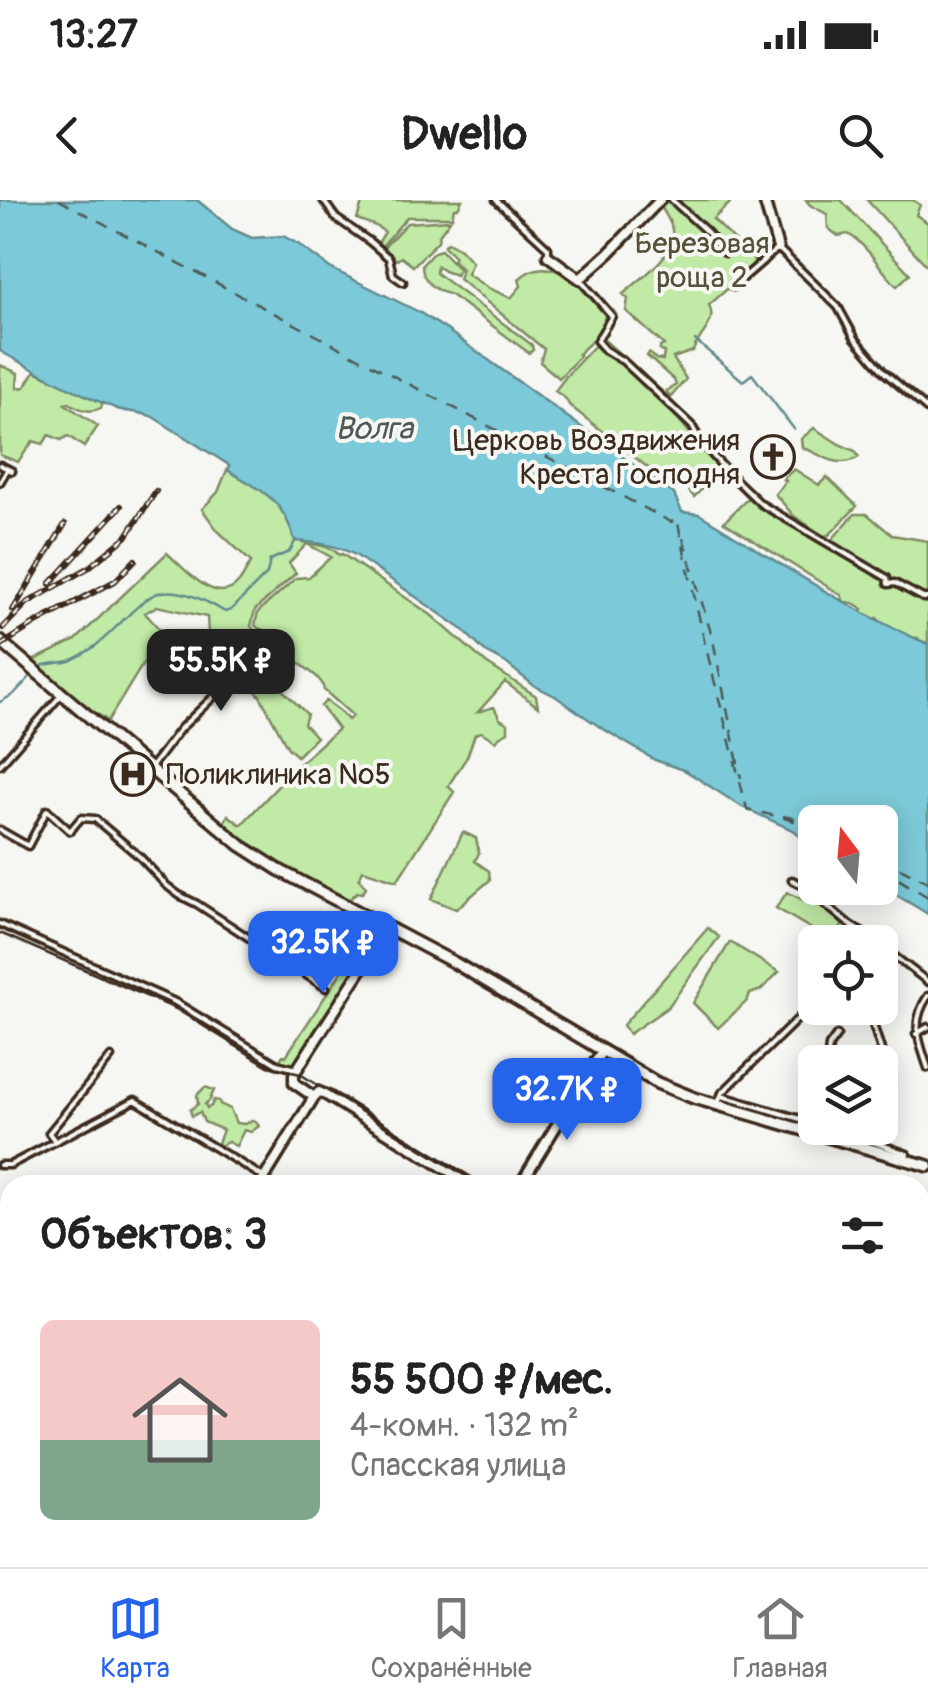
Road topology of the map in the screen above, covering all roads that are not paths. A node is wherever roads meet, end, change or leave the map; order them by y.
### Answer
1 (323, 200) edge
2 (496, 200) edge
3 (660, 200) edge
4 (672, 200) edge
5 (764, 200) edge
6 (778, 248) junction
7 (725, 253) dead end
8 (548, 256) joint
9 (580, 279) junction
10 (403, 282) dead end
11 (733, 287) dead end
12 (928, 410) edge
13 (0, 466) edge
14 (0, 482) edge
15 (928, 598) edge
16 (261, 634) dead end
17 (0, 642) edge
18 (62, 694) junction
19 (0, 765) edge
20 (150, 770) junction
21 (0, 830) edge
22 (792, 880) dead end
23 (0, 924) edge
24 (849, 925) edge
25 (388, 928) junction
26 (898, 958) edge
27 (927, 980) edge
28 (326, 988) dead end
29 (928, 996) edge
30 (798, 1019) edge
31 (928, 1026) edge
32 (916, 1034) junction
33 (837, 1035) dead end
34 (831, 1045) edge
35 (602, 1051) junction
36 (111, 1058) dead end
37 (928, 1068) edge
38 (297, 1069) junction
39 (314, 1097) junction
40 (718, 1100) junction
41 (798, 1121) edge
42 (55, 1142) junction
43 (874, 1145) edge
44 (876, 1145) edge
45 (880, 1147) junction
46 (907, 1154) dead end
47 (0, 1165) edge
48 (928, 1166) edge
49 (251, 1175) edge
50 (266, 1175) edge
51 (456, 1175) edge
52 (526, 1175) edge

1 - 10 street
2 - 8 street
3 - 9 street
4 - 7 street
5 - 6 street
6 - 11 street
6 - 12 street
8 - 9 street
9 - 15 street
13 - 14 street
16 - 20 street
17 - 18 main road
18 - 19 street
18 - 20 main road
20 - 25 main road
21 - 28 street
22 - 24 street
23 - 38 street
25 - 35 main road
25 - 38 street
26 - 27 street
29 - 32 street
30 - 40 street
31 - 32 street
32 - 37 street
33 - 34 street
35 - 40 main road
35 - 52 street
36 - 42 street
38 - 39 street
39 - 50 street
39 - 51 street
40 - 41 main road
42 - 47 street
42 - 49 street
43 - 45 main road
44 - 45 street
45 - 46 street
45 - 48 main road

